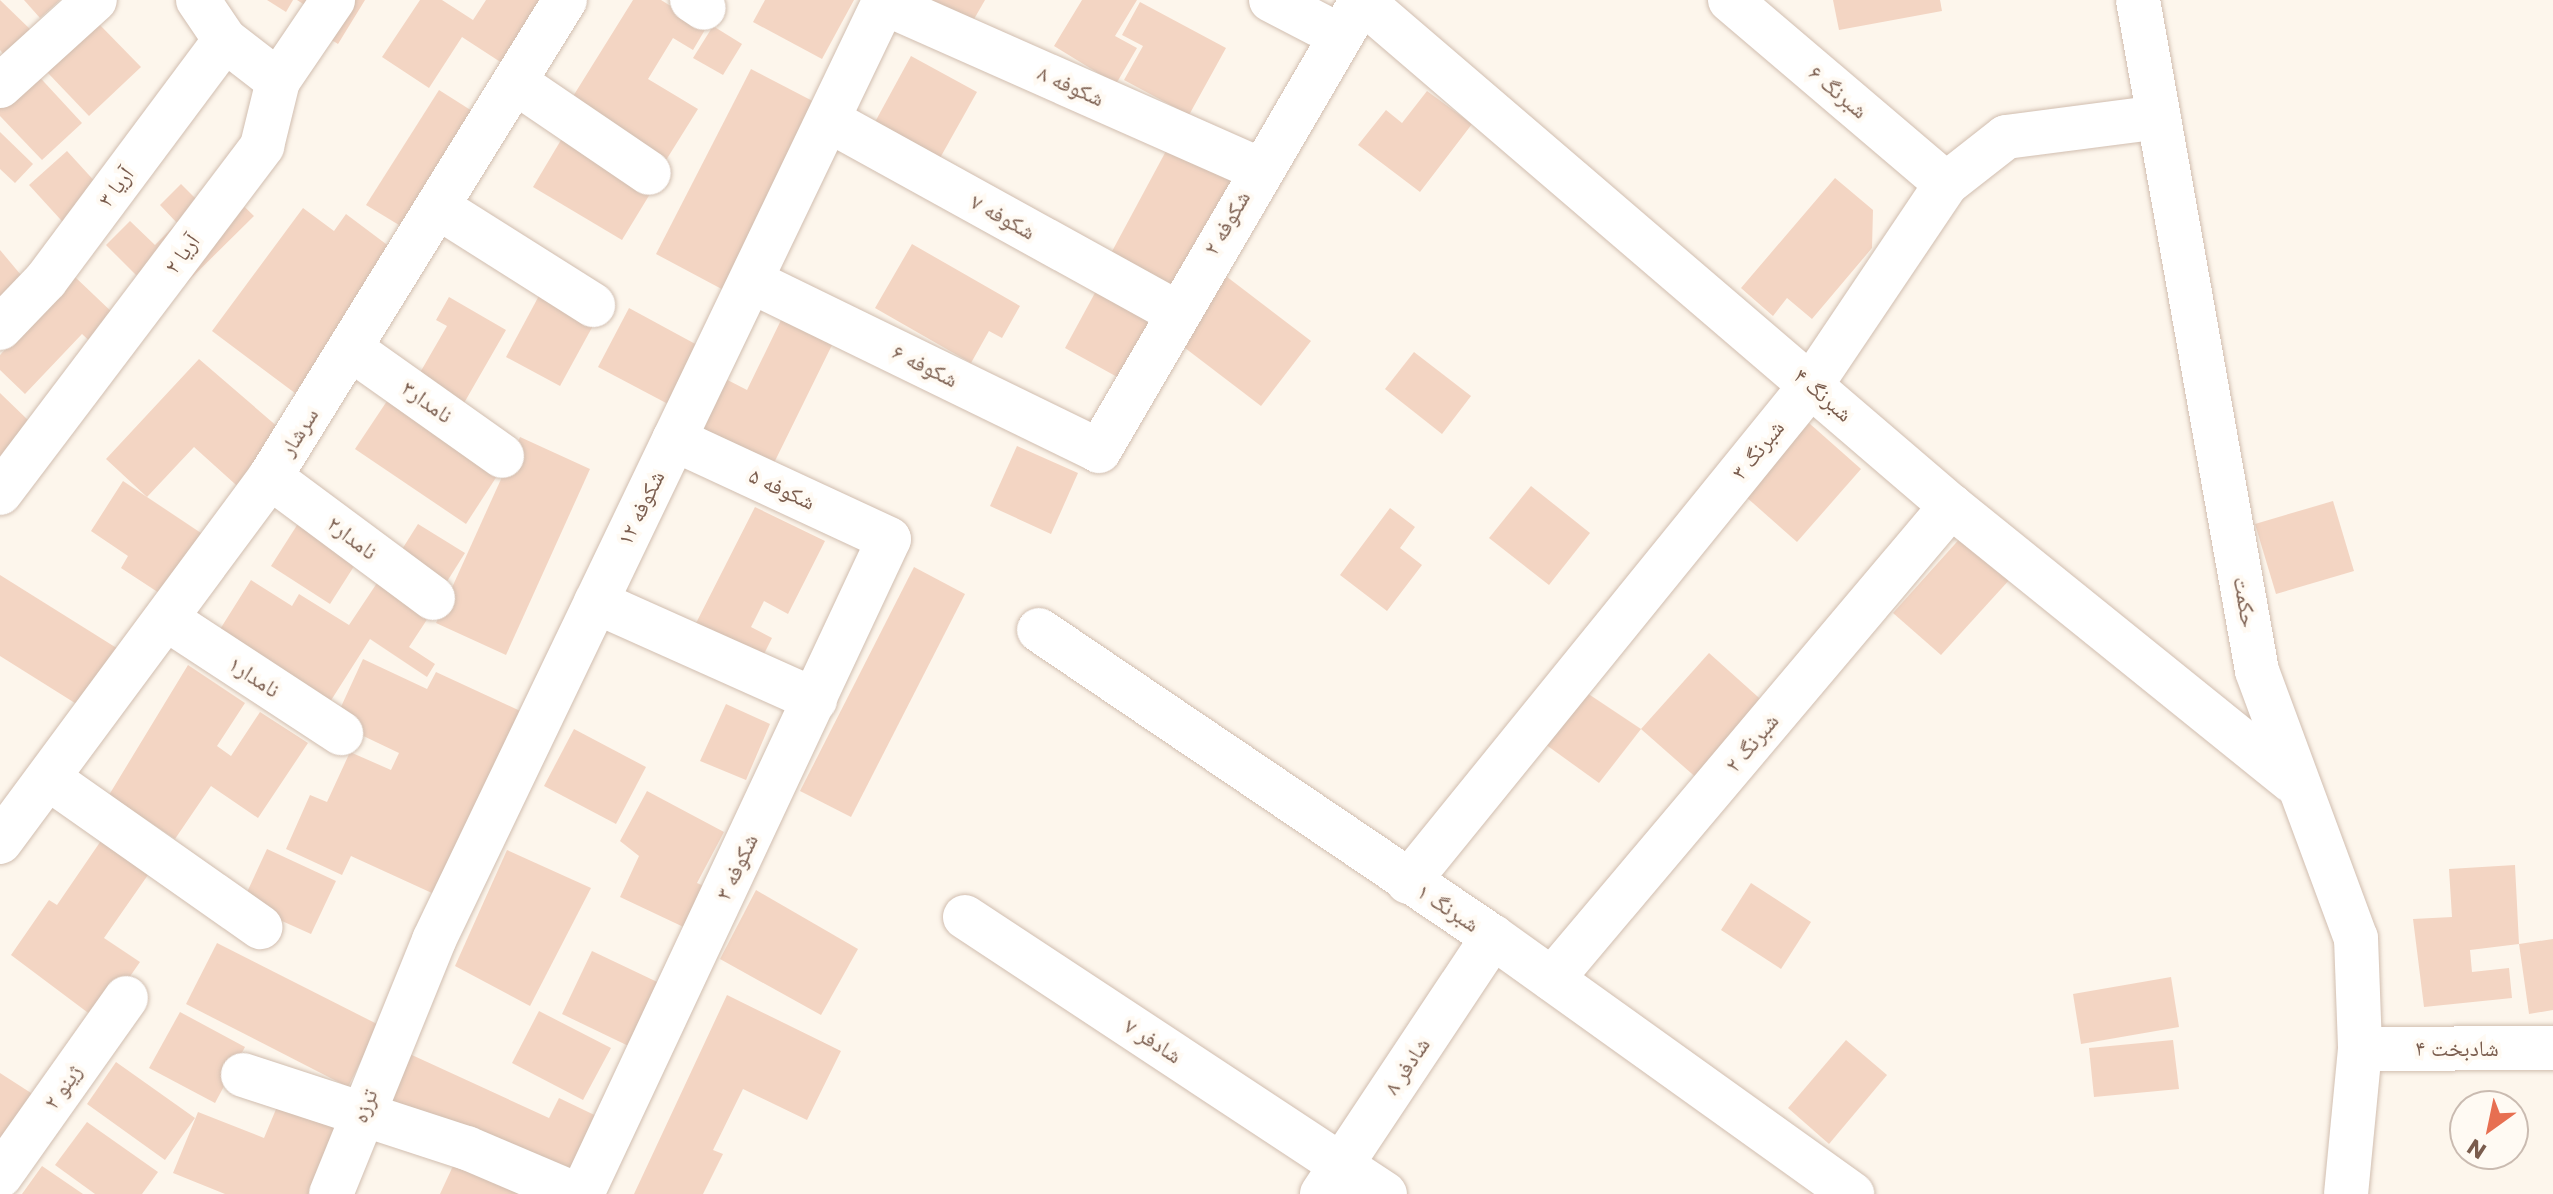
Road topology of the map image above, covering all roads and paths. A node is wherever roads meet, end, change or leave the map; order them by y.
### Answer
1 (95, 0) edge
2 (198, 0) edge
3 (333, 0) edge
4 (565, 0) edge
5 (1271, 0) edge
6 (1730, 0) edge
7 (2138, 0) edge
8 (884, 2) edge
9 (1354, 12) edge
10 (225, 40) junction
11 (278, 81) junction
12 (518, 84) junction
13 (0, 86) edge
14 (2159, 117) junction
15 (830, 121) junction
16 (1259, 169) junction
17 (649, 173) dead end
18 (1946, 184) junction
19 (441, 209) junction
20 (751, 281) junction
21 (593, 305) dead end
22 (1176, 312) junction
23 (0, 328) edge
24 (351, 349) junction
25 (1811, 385) junction
26 (674, 439) junction
27 (1099, 451) joint
28 (502, 456) dead end
29 (270, 477) junction
30 (0, 493) edge
31 (1951, 506) junction
32 (889, 539) joint
33 (433, 598) dead end
34 (596, 602) junction
35 (168, 620) junction
36 (1039, 630) dead end
37 (815, 700) junction
38 (341, 733) dead end
39 (51, 780) junction
40 (2292, 781) junction
41 (0, 842) edge
42 (1408, 882) junction
43 (965, 917) dead end
44 (260, 927) dead end
45 (1493, 937) junction
46 (1552, 979) junction
47 (126, 998) dead end
48 (399, 1017) joint
49 (2553, 1048) edge
50 (2360, 1049) junction
51 (243, 1075) dead end
52 (362, 1115) junction
53 (0, 1176) edge
54 (1332, 1179) edge
55 (331, 1194) edge
56 (575, 1194) edge
57 (582, 1194) edge
58 (1385, 1194) edge
59 (1852, 1194) edge
60 (2346, 1194) edge

1 - 13 street
2 - 10 street
3 - 11 street, آریا ۲
4 - 12 street, سرشار
5 - 9 street, شبرنگ ۴
6 - 18 street, شبرنگ ۶
7 - 14 street, حکمت
8 - 15 street, شکوفه ۱۲
8 - 16 street, شکوفه ۸
9 - 16 street, شکوفه ۲
9 - 25 street, شبرنگ ۴
10 - 11 street
10 - 23 street, آریا ۳
11 - 30 street, آریا ۲
12 - 17 street
12 - 19 street, سرشار
14 - 18 street, شبرنگ ۳
14 - 40 street, حکمت
15 - 20 street, شکوفه ۱۲
15 - 22 street, شکوفه ۷
16 - 22 street, شکوفه ۲
18 - 25 street, شبرنگ ۳
19 - 21 street
19 - 24 street, سرشار
20 - 26 street, شکوفه ۱۲
20 - 27 street, شکوفه ۶
22 - 27 street, شکوفه ۲
24 - 28 street, نامدار۳
24 - 29 street, سرشار
25 - 31 street, شبرنگ ۴
25 - 42 street, شبرنگ ۳
26 - 32 street, شکوفه ۵
26 - 34 street, شکوفه ۱۲
29 - 33 street, نامدار۲
29 - 35 street, سرشار
31 - 40 street, شبرنگ ۴
31 - 46 street, شبرنگ ۲
32 - 37 street, شکوفه ۳
34 - 37 street
34 - 48 street, شکوفه ۱۲
35 - 38 street, نامدار۱
35 - 39 street, سرشار
36 - 42 street, شبرنگ ۱
37 - 57 street, شکوفه ۳
39 - 41 street, سرشار
39 - 44 street
40 - 50 street, حکمت
42 - 45 street, شبرنگ ۱
43 - 54 street, شادفر ۷
45 - 46 street, شبرنگ ۱
45 - 54 street, شادفر ۸
46 - 59 street, شبرنگ ۱
47 - 53 street, ژینو ۲
48 - 52 street, ترزه
49 - 50 street, شادبخت ۴
50 - 60 street, حکمت
51 - 52 street
52 - 55 street, ترزه
52 - 56 street
54 - 58 street, شادفر ۷

